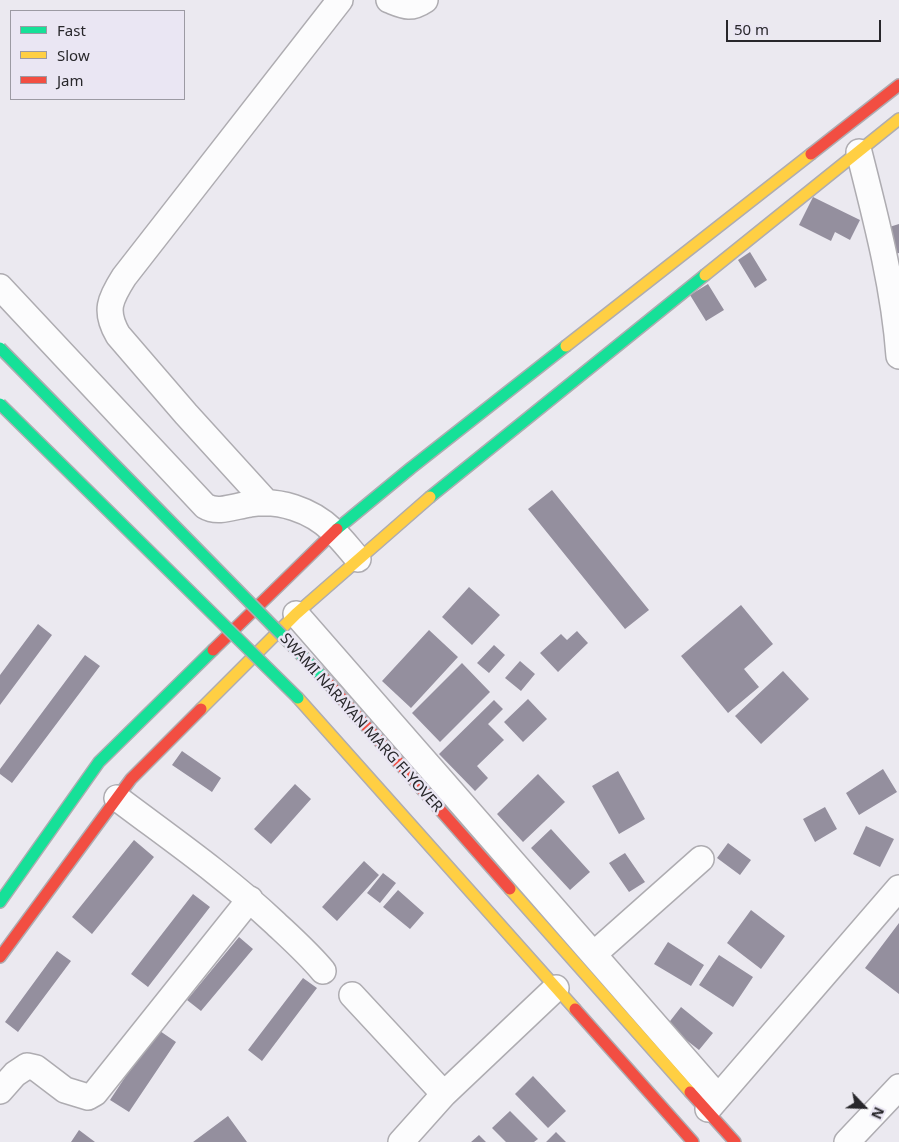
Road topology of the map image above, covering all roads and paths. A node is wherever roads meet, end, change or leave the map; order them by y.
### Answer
1 (340, 0) edge
2 (389, 0) edge
3 (426, 0) edge
4 (899, 85) edge
5 (899, 119) edge
6 (859, 152) junction
7 (889, 225) edge
8 (0, 287) edge
9 (896, 305) edge
10 (0, 348) edge
11 (899, 356) edge
12 (0, 404) edge
13 (267, 503) junction
14 (334, 532) junction
15 (358, 560) junction
16 (296, 614) junction
17 (117, 798) junction
18 (701, 859) dead end
19 (899, 888) edge
20 (250, 900) junction
21 (0, 902) edge
22 (594, 954) junction
23 (0, 957) edge
24 (323, 971) dead end
25 (556, 988) junction
26 (352, 995) dead end
27 (899, 1087) edge
28 (0, 1091) edge
29 (444, 1094) junction
30 (712, 1104) junction
31 (401, 1142) edge
32 (693, 1142) edge
33 (735, 1142) edge
34 (847, 1142) edge

1 - 13 street
2 - 3 street
4 - 14 street
5 - 6 street
6 - 7 street
6 - 15 street
7 - 9 street
8 - 13 street
9 - 11 street
10 - 30 street, SWAMI NARAYAN MARG FLYOVER, bridge
12 - 25 street, SWAMI NARAYAN MARG FLYOVER, bridge
13 - 14 street
14 - 15 street
14 - 21 street
15 - 16 street
16 - 17 street
16 - 22 street
17 - 20 street
17 - 23 street
18 - 22 street
19 - 30 street
20 - 24 street
20 - 28 street
22 - 30 street
25 - 29 street
25 - 32 street, SWAMI NARAYAN MARG FLYOVER
26 - 29 street
27 - 34 street
29 - 31 street
30 - 33 street, SWAMI NARAYAN MARG FLYOVER

